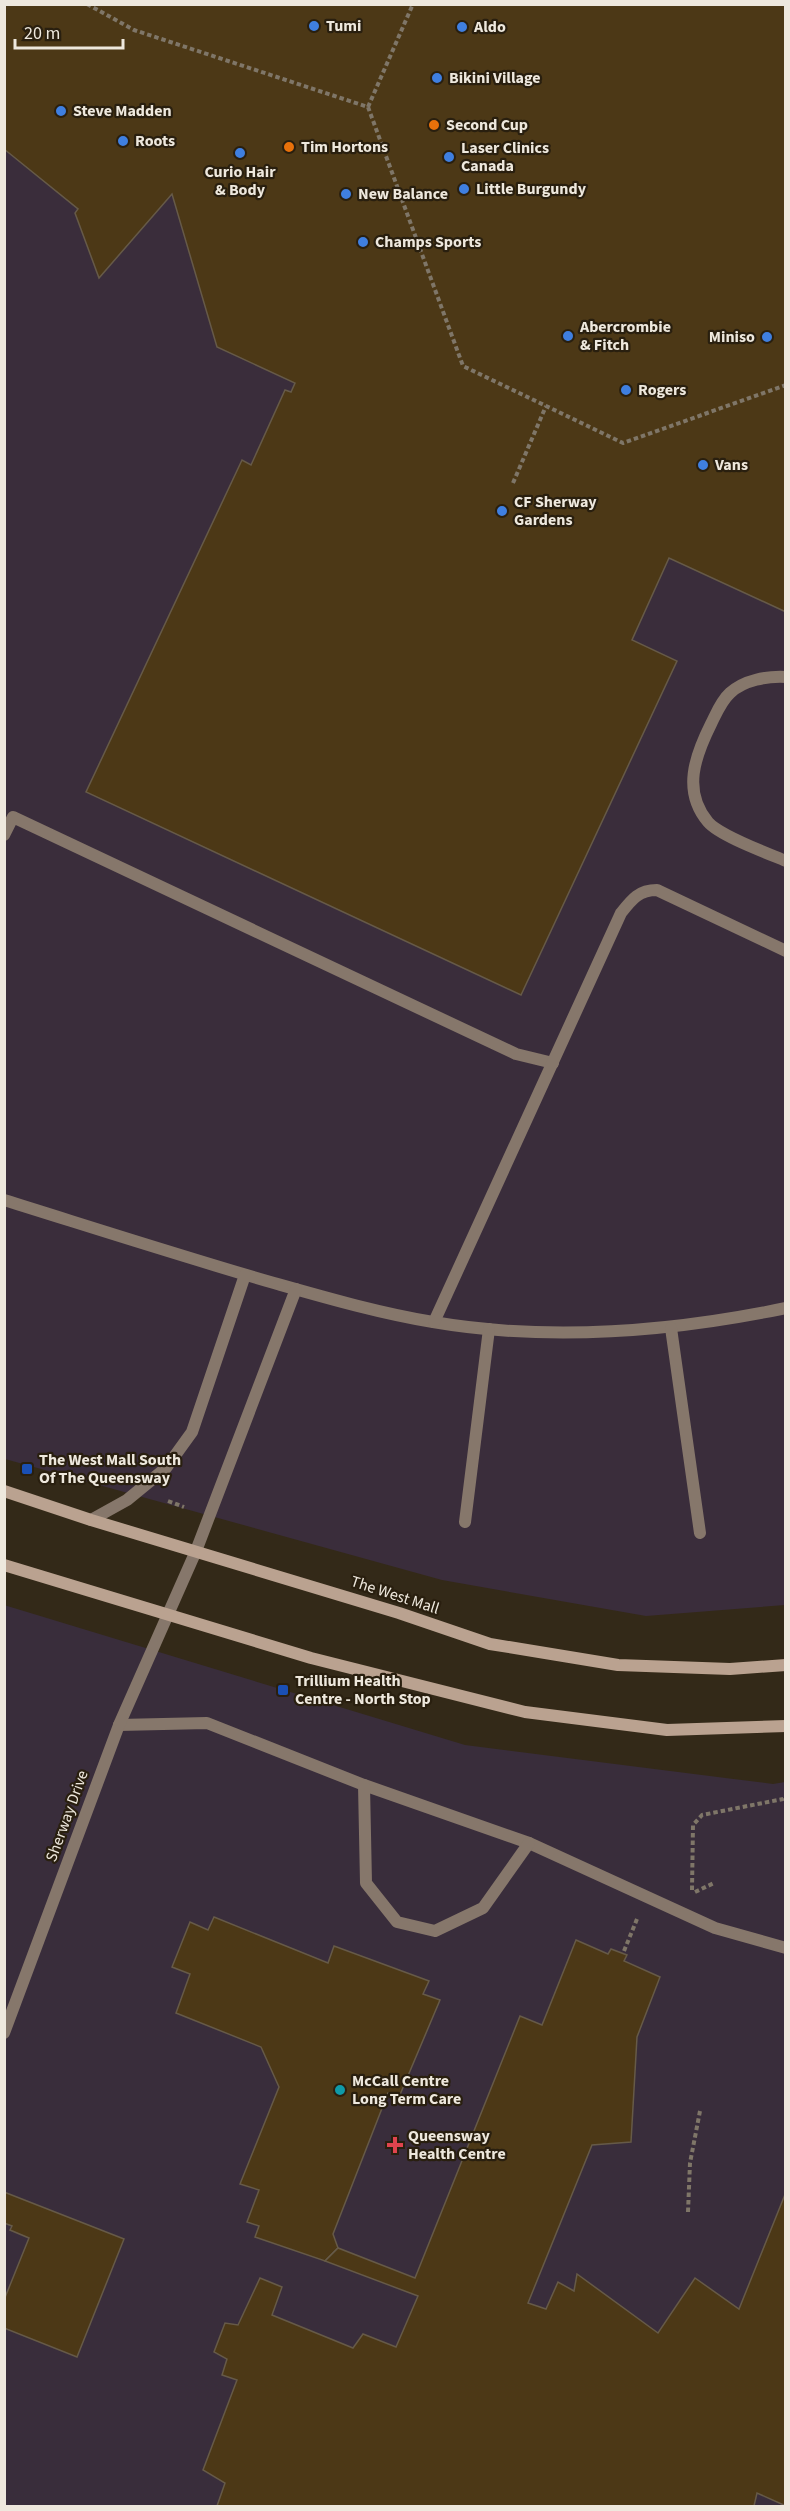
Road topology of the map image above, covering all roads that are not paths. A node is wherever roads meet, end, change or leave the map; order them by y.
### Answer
1 (786, 676) edge
2 (4, 835) edge
3 (786, 861) edge
4 (786, 951) edge
5 (553, 1063) junction
6 (4, 1200) edge
7 (245, 1275) junction
8 (296, 1289) junction
9 (786, 1308) edge
10 (434, 1322) junction
11 (671, 1328) junction
12 (489, 1329) junction
13 (4, 1491) edge
14 (91, 1520) junction
15 (465, 1522) dead end
16 (700, 1533) dead end
17 (196, 1551) junction
18 (4, 1564) edge
19 (170, 1615) junction
20 (786, 1665) edge
21 (119, 1725) junction
22 (786, 1726) edge
23 (364, 1785) junction
24 (530, 1843) junction
25 (786, 1948) edge
26 (4, 2032) edge

1 - 3 lane
2 - 5 lane
4 - 5 lane
5 - 10 lane
6 - 7 lane
7 - 8 lane
7 - 14 lane
8 - 10 lane
8 - 17 lane, Sherway Drive
9 - 11 lane
10 - 12 lane
11 - 12 lane
11 - 16 lane
12 - 15 lane
13 - 14 main road, The West Mall
14 - 17 main road, The West Mall
17 - 19 lane, Sherway Drive
17 - 20 main road, The West Mall
18 - 19 main road
19 - 21 lane, Sherway Drive
19 - 22 main road
21 - 23 lane
21 - 26 lane, Sherway Drive
23 - 24 lane
23 - 24 lane
24 - 25 lane

